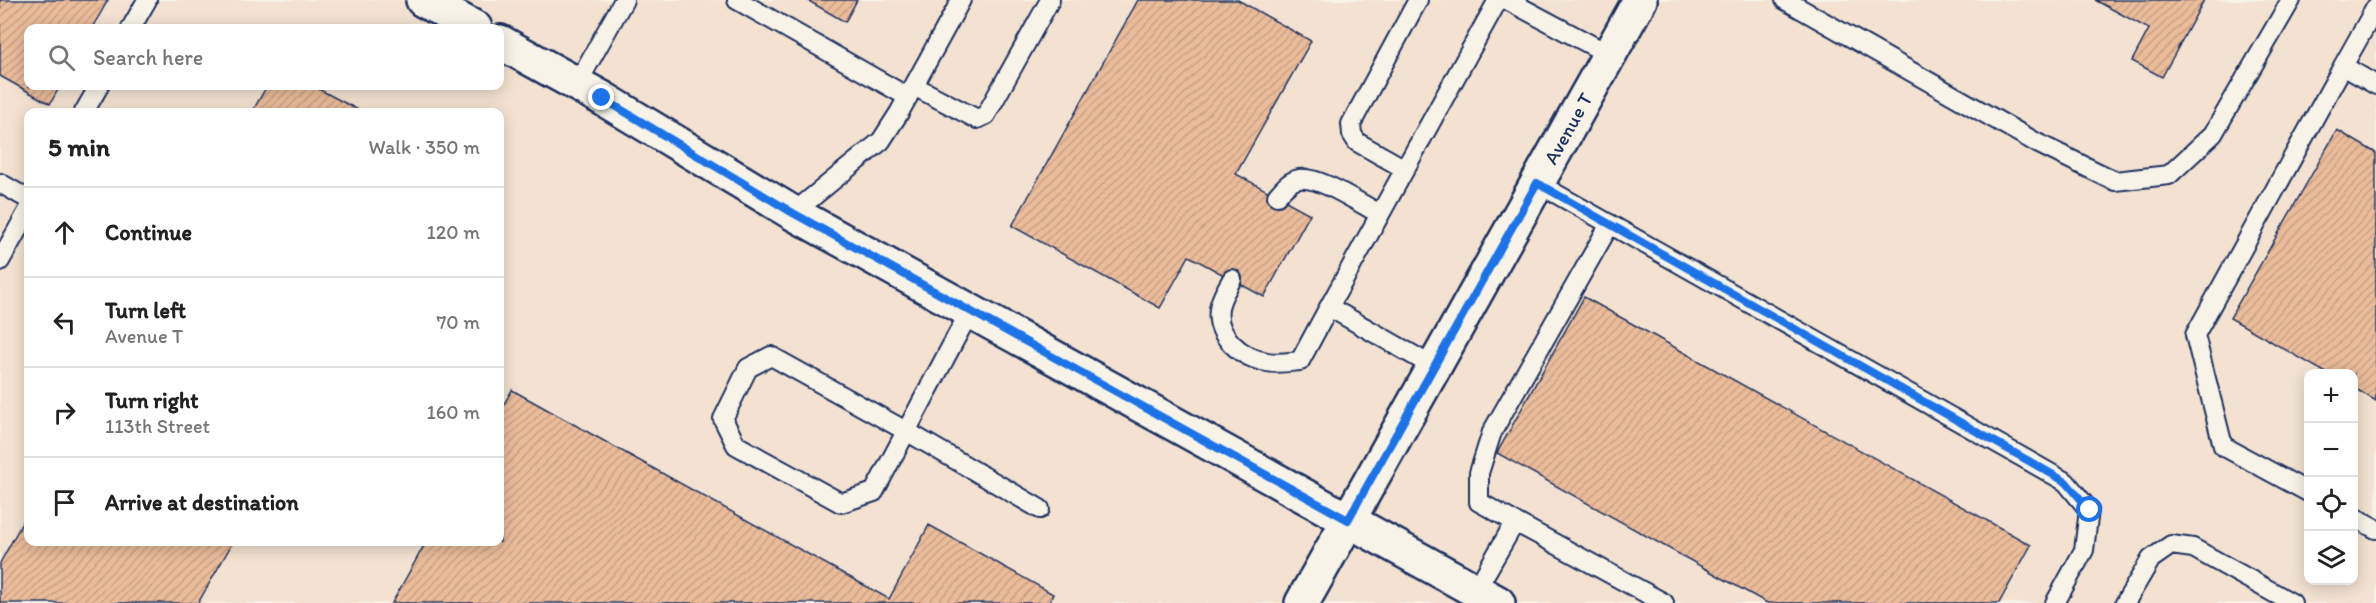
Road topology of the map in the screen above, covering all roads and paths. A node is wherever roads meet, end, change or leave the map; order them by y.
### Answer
1 (147, 0) edge
2 (423, 0) edge
3 (624, 0) edge
4 (737, 0) edge
5 (961, 0) edge
6 (1050, 0) edge
7 (1418, 0) edge
8 (1498, 0) edge
9 (1508, 0) edge
10 (1641, 0) edge
11 (1785, 0) edge
12 (2291, 0) edge
13 (2376, 7) edge
14 (133, 24) edge
15 (468, 24) edge
16 (504, 44) edge
17 (1610, 55) junction
18 (2343, 66) junction
19 (577, 84) junction
20 (2376, 85) edge
21 (97, 90) edge
22 (911, 91) junction
23 (86, 108) edge
24 (1405, 169) junction
25 (0, 183) edge
26 (1537, 183) junction
27 (1277, 196) dead end
28 (24, 197) edge
29 (793, 213) junction
30 (1380, 214) junction
31 (24, 218) edge
32 (1610, 224) junction
33 (0, 261) edge
34 (1232, 279) dead end
35 (1329, 308) junction
36 (970, 311) junction
37 (1434, 366) junction
38 (906, 431) junction
39 (2304, 490) edge
40 (1040, 509) dead end
41 (2358, 519) edge
42 (1348, 520) junction
43 (1515, 522) junction
44 (2376, 529) edge
45 (1487, 597) edge
46 (1302, 603) edge
47 (1664, 603) edge
48 (2055, 603) edge
49 (2125, 603) edge
50 (2292, 603) edge

1 - 14 lane
2 - 15 street
3 - 19 lane
4 - 22 lane
5 - 22 lane
6 - 22 lane
7 - 24 lane
8 - 24 lane
9 - 17 lane
10 - 17 street, Avenue T
11 - 12 lane
13 - 18 lane
16 - 19 street
17 - 26 street, Avenue T
18 - 20 lane
18 - 39 lane
19 - 29 street
21 - 23 lane
22 - 29 lane
24 - 30 lane
25 - 28 lane
26 - 32 lane
26 - 37 street, Avenue T
27 - 30 lane
29 - 36 street
30 - 35 lane
31 - 33 lane
32 - 43 lane
32 - 48 lane
34 - 35 lane
35 - 37 lane
36 - 38 lane
36 - 42 street
37 - 42 street, Avenue T
38 - 38 lane
38 - 40 lane
41 - 44 lane
42 - 45 street
42 - 46 street, Avenue T
43 - 45 lane
43 - 47 lane
49 - 50 lane

